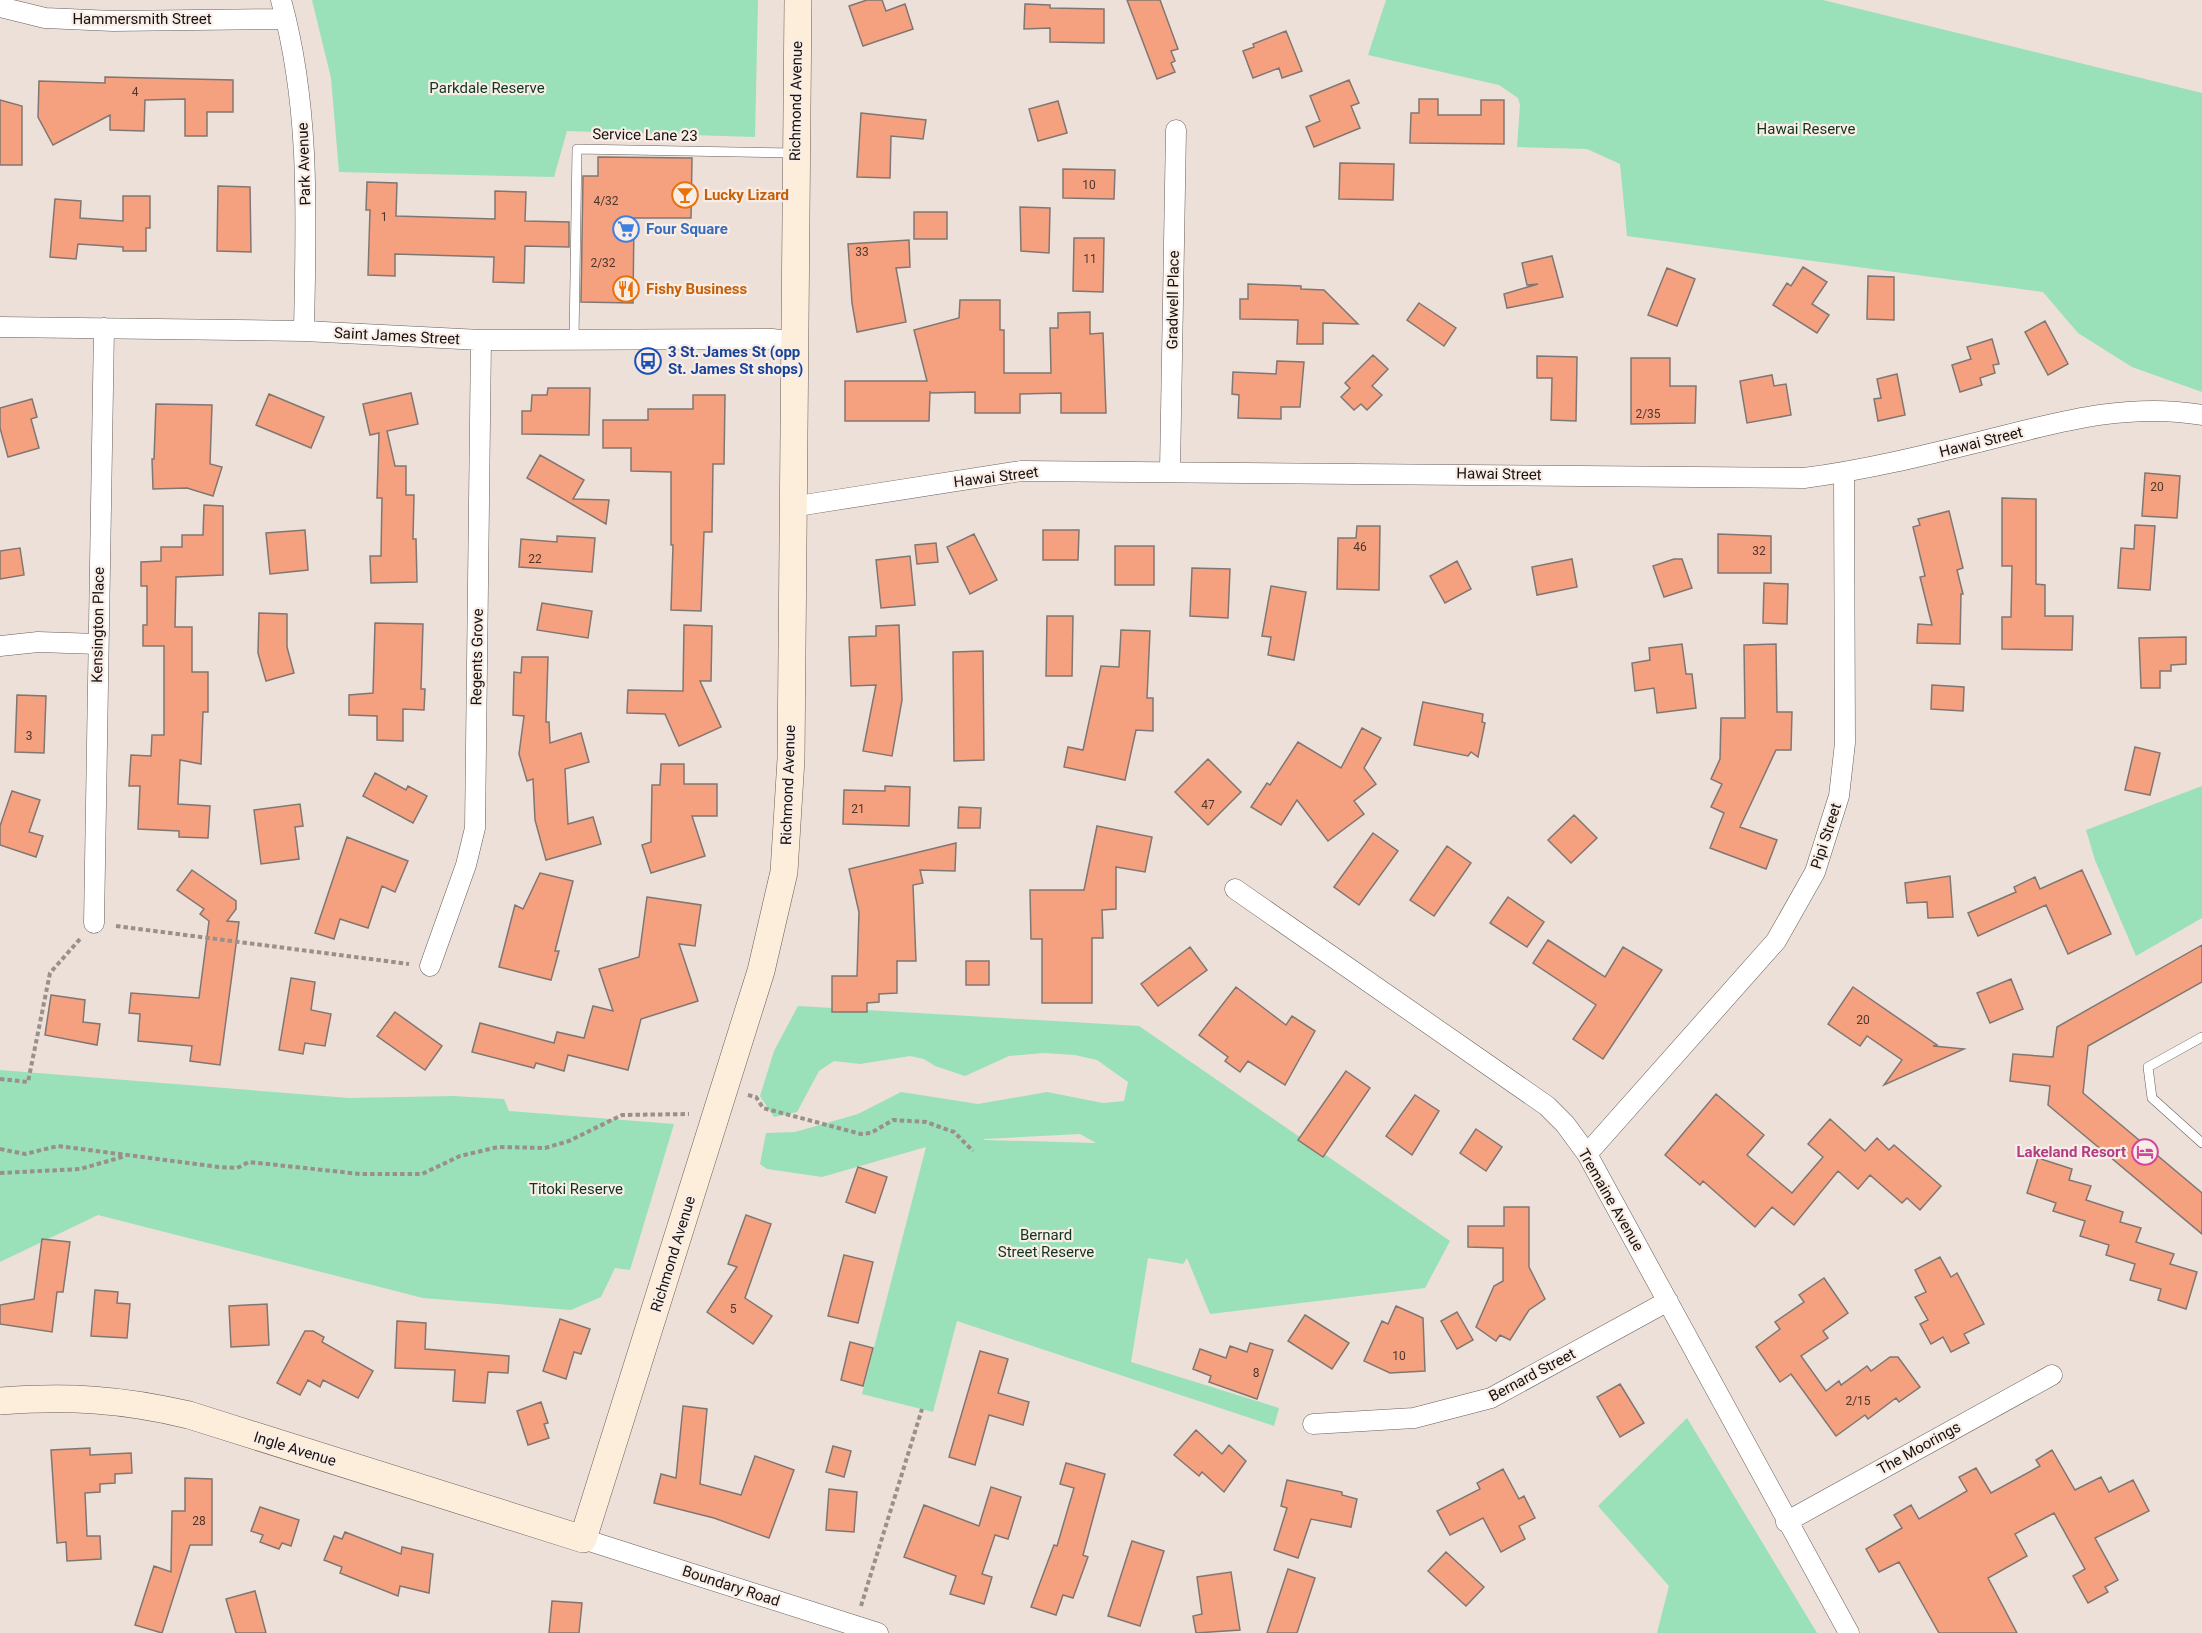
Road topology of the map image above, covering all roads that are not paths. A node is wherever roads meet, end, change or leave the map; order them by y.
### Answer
1 (798, 0) edge
2 (0, 7) edge
3 (283, 9) edge
4 (1176, 130) dead end
5 (795, 153) junction
6 (0, 327) edge
7 (104, 328) junction
8 (304, 331) junction
9 (574, 339) junction
10 (481, 340) junction
11 (795, 342) junction
12 (2202, 415) edge
13 (1170, 470) junction
14 (1844, 473) junction
15 (791, 507) junction
16 (98, 644) junction
17 (0, 646) edge
18 (1235, 889) dead end
19 (94, 923) road end
20 (430, 966) road end
21 (2202, 1037) edge
22 (2202, 1143) edge
23 (1587, 1154) junction
24 (1668, 1301) junction
25 (2052, 1375) dead end
26 (0, 1401) edge
27 (1313, 1424) dead end
28 (1786, 1522) junction
29 (583, 1539) junction
30 (878, 1633) edge
31 (1849, 1633) edge

1 - 5 street, Richmond Avenue
2 - 3 street, Hammersmith Street
3 - 8 street, Park Avenue
4 - 13 street, Gradwell Place
5 - 9 lane, Service Lane 23
5 - 11 street, Richmond Avenue
6 - 7 street, Saint James Street
7 - 8 street, Saint James Street
7 - 16 street, Kensington Place
8 - 10 street, Saint James Street
9 - 10 street, Saint James Street
9 - 11 street, Saint James Street
10 - 20 street, Regents Grove
11 - 15 street, Richmond Avenue
12 - 14 street, Hawai Street
13 - 14 street, Hawai Street
13 - 15 street, Hawai Street
14 - 23 street, Pipi Street
15 - 29 street, Richmond Avenue
16 - 17 street
16 - 19 street, Kensington Place
18 - 23 street, Tremaine Avenue
21 - 22 lane
23 - 24 street, Tremaine Avenue
24 - 27 street, Bernard Street
24 - 28 street, Tremaine Avenue
25 - 28 street, The Moorings
26 - 29 street, Ingle Avenue
28 - 31 street, Tremaine Avenue
29 - 30 street, Boundary Road

